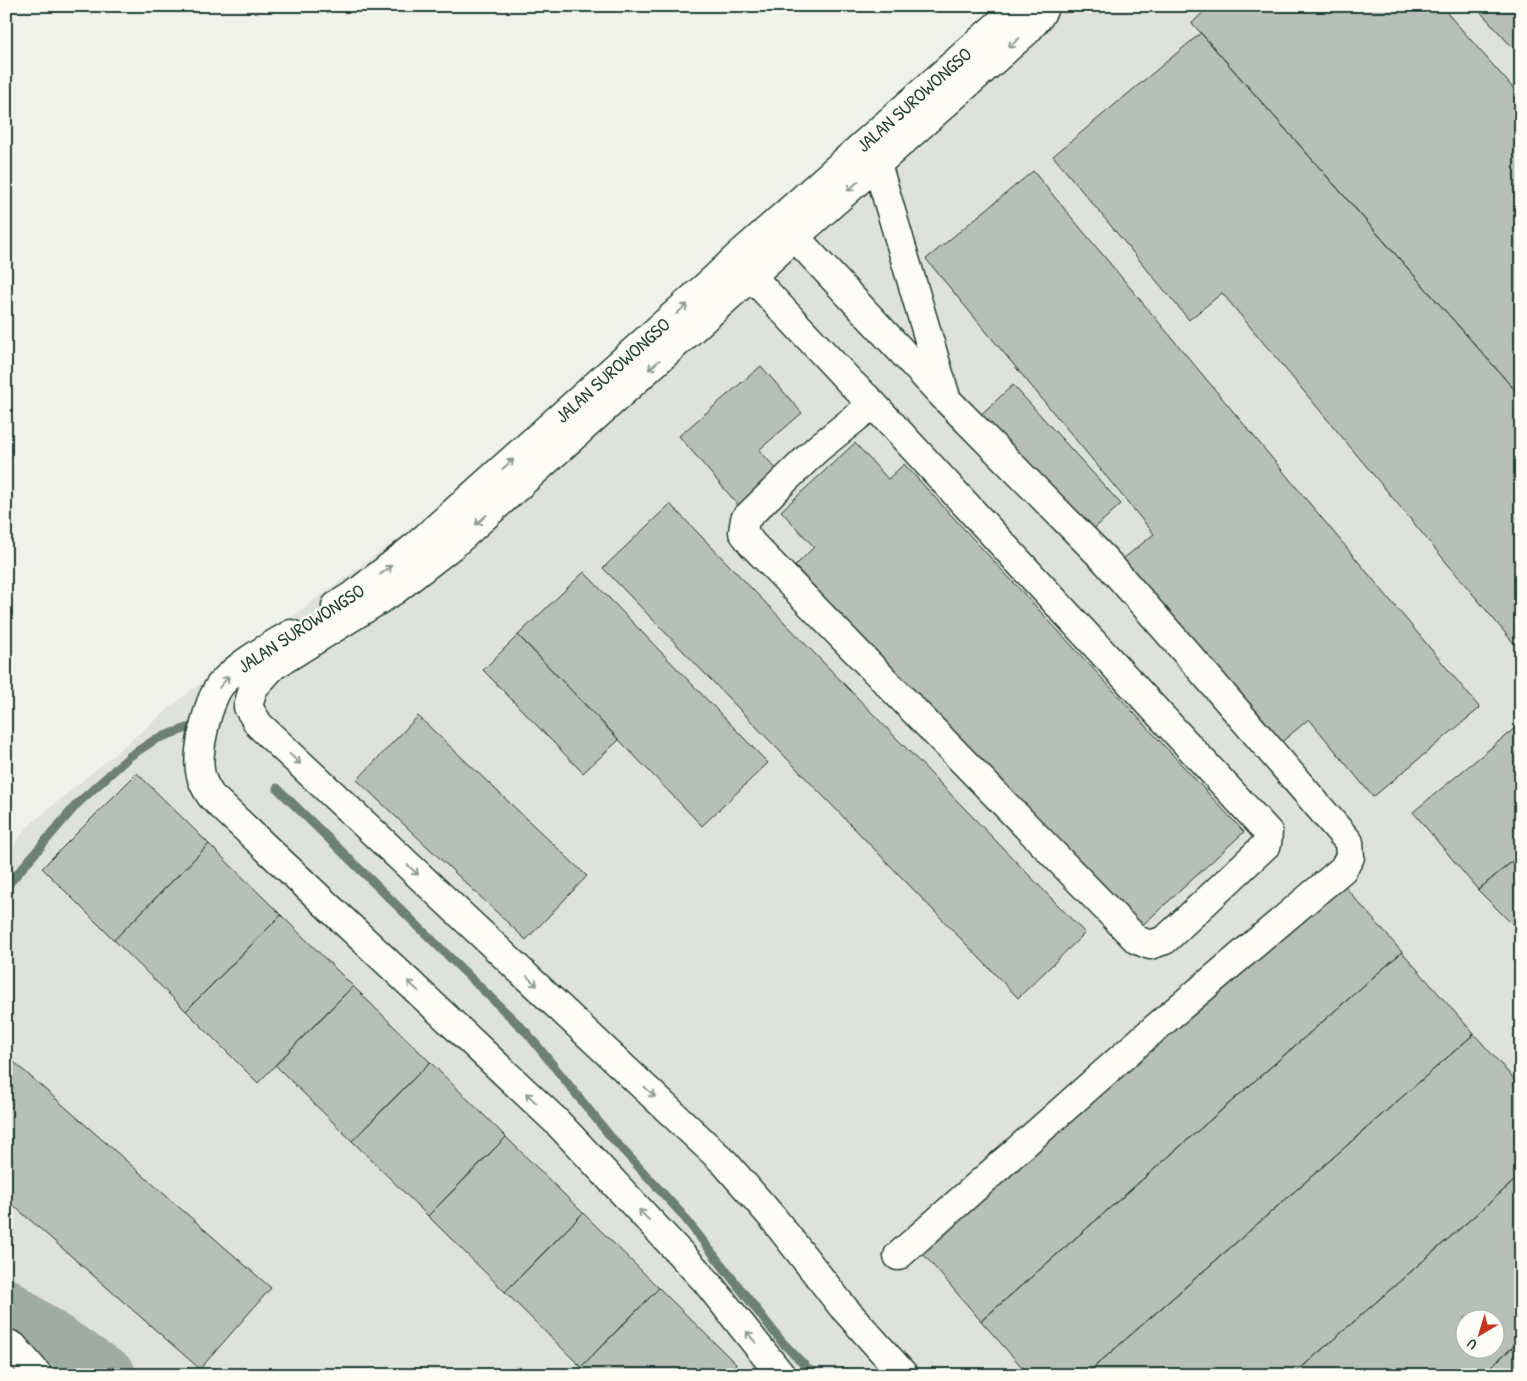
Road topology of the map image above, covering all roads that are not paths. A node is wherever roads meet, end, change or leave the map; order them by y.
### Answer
1 (1023, 6) edge
2 (1045, 6) edge
3 (877, 164) junction
4 (796, 237) junction
5 (744, 267) junction
6 (947, 400) junction
7 (873, 404) junction
8 (898, 1256) dead end
9 (6, 1343) edge
10 (779, 1374) edge
11 (38, 1375) edge
12 (904, 1375) edge

1 - 5 street, JALAN SUROWONGSO
2 -> 3 street, JALAN SUROWONGSO
3 -> 4 street, JALAN SUROWONGSO
3 - 6 street
4 - 5 street, JALAN SUROWONGSO
4 - 6 street
5 - 7 street
10 -> 5 street, JALAN SUROWONGSO
5 -> 12 street, JALAN SUROWONGSO
6 - 8 street
7 - 7 street
9 - 11 street

